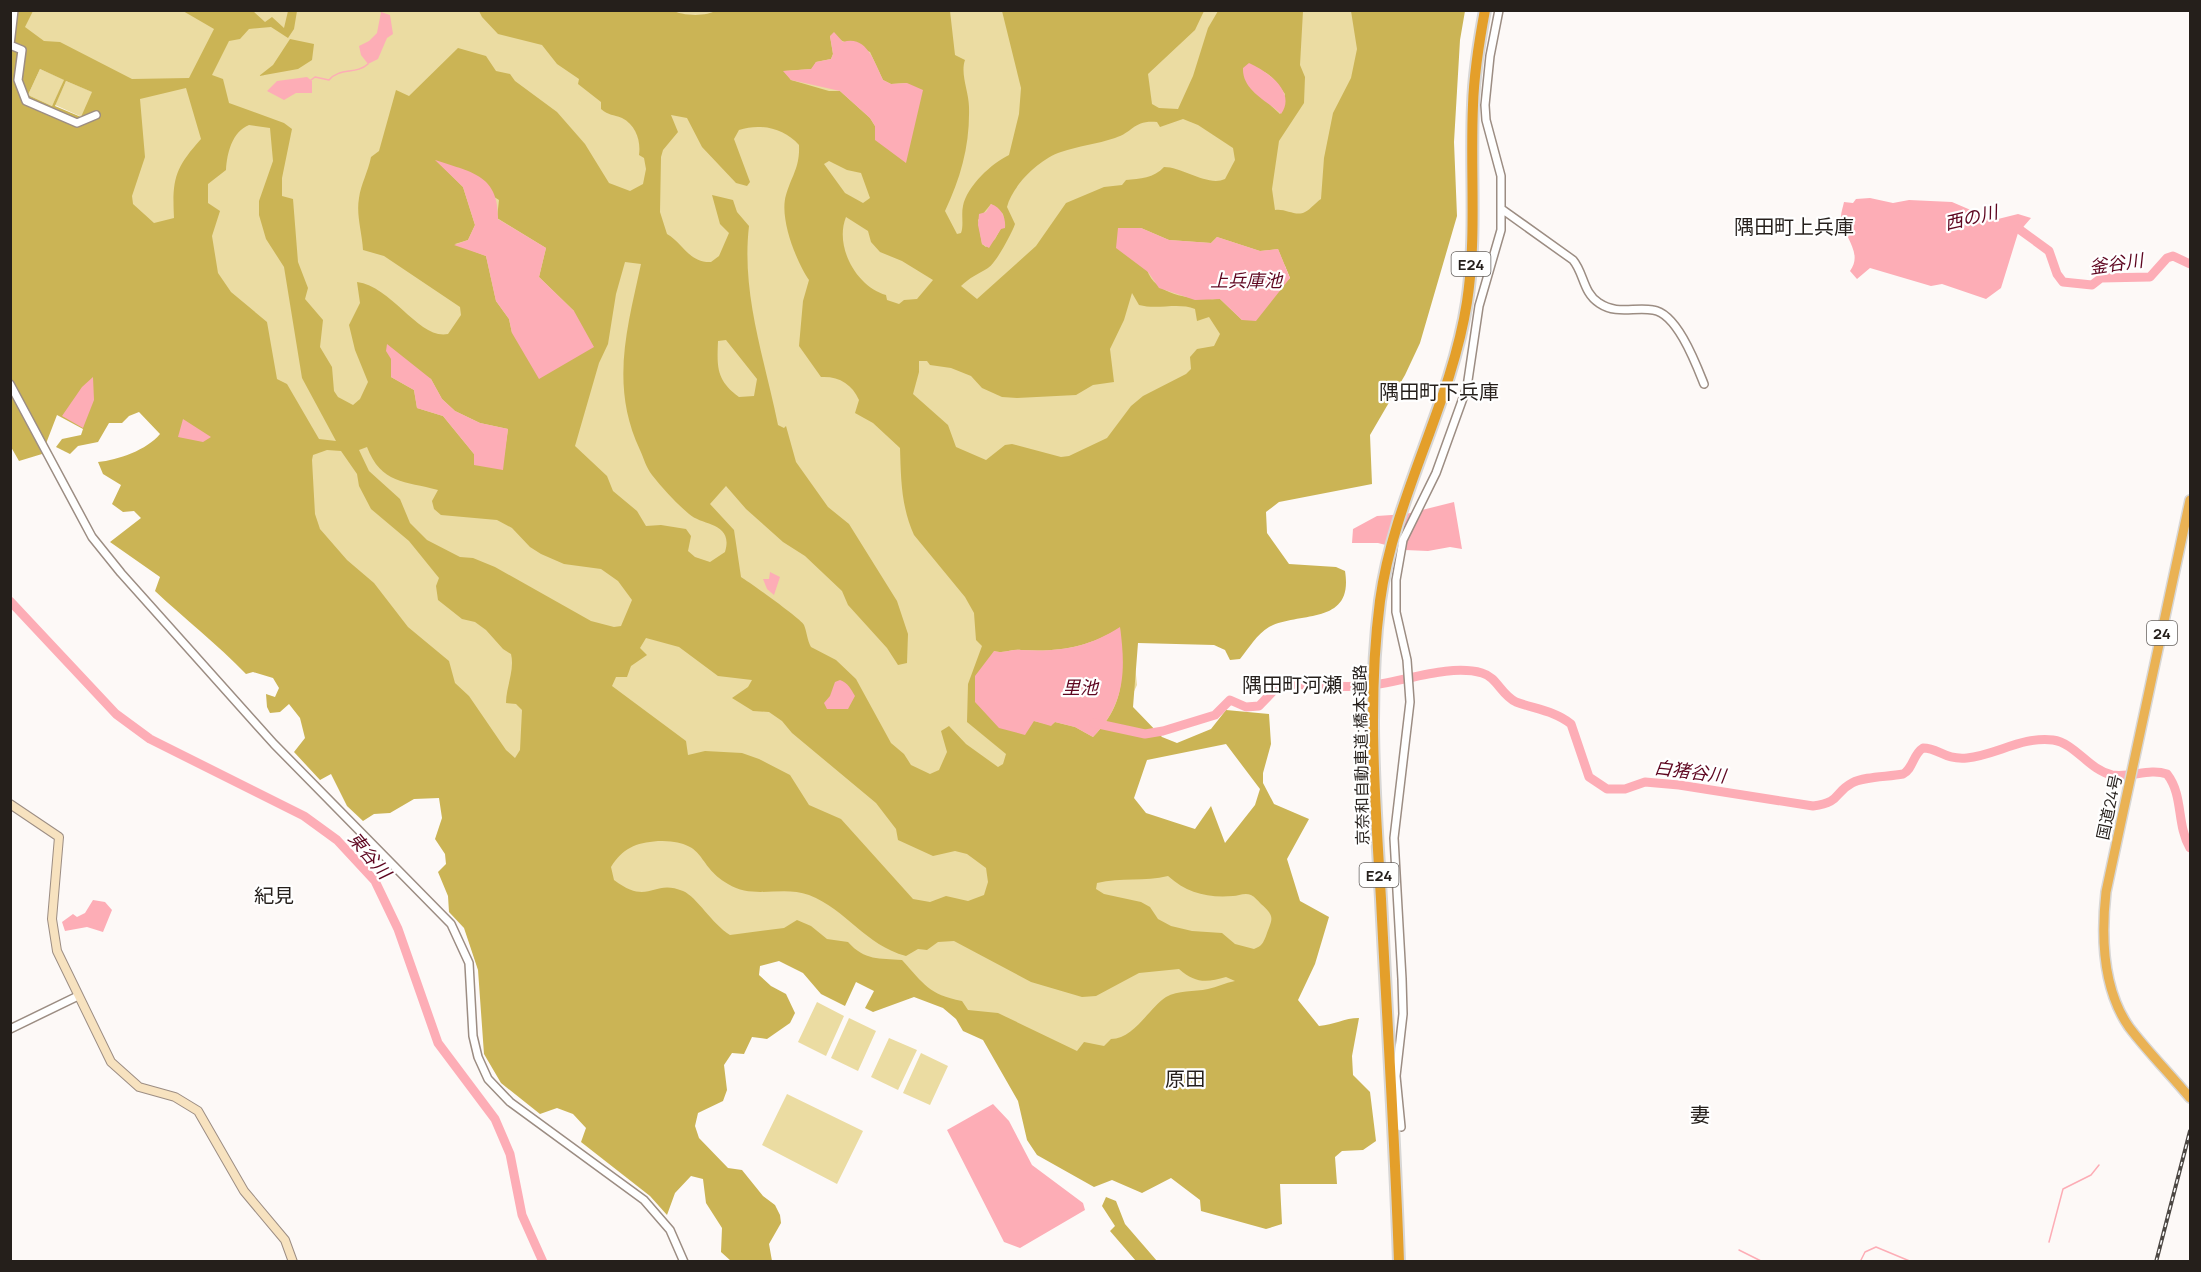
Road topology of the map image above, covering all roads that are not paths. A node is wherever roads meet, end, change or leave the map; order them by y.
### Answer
1 (14, 10) edge
2 (1485, 10) edge
3 (1498, 10) edge
4 (10, 45) edge
5 (96, 115) dead end
6 (1503, 210) junction
7 (10, 384) edge
8 (1704, 384) dead end
9 (2190, 500) edge
10 (1394, 558) junction
11 (10, 804) edge
12 (78, 996) junction
13 (11, 1026) edge
14 (2190, 1098) edge
15 (1401, 1127) dead end
16 (293, 1262) edge
17 (684, 1262) edge
18 (1399, 1262) edge

1 - 4 street
2 - 10 highway, 京奈和自動車道;橋本道路 / E24
3 - 6 street
4 - 5 street
6 - 8 street
6 - 10 street
7 - 17 street
9 - 14 highway, 国道24号 / 24
10 - 15 street
10 - 18 highway, 京奈和自動車道;橋本道路 / E24
11 - 12 main road
12 - 13 street
12 - 16 main road

